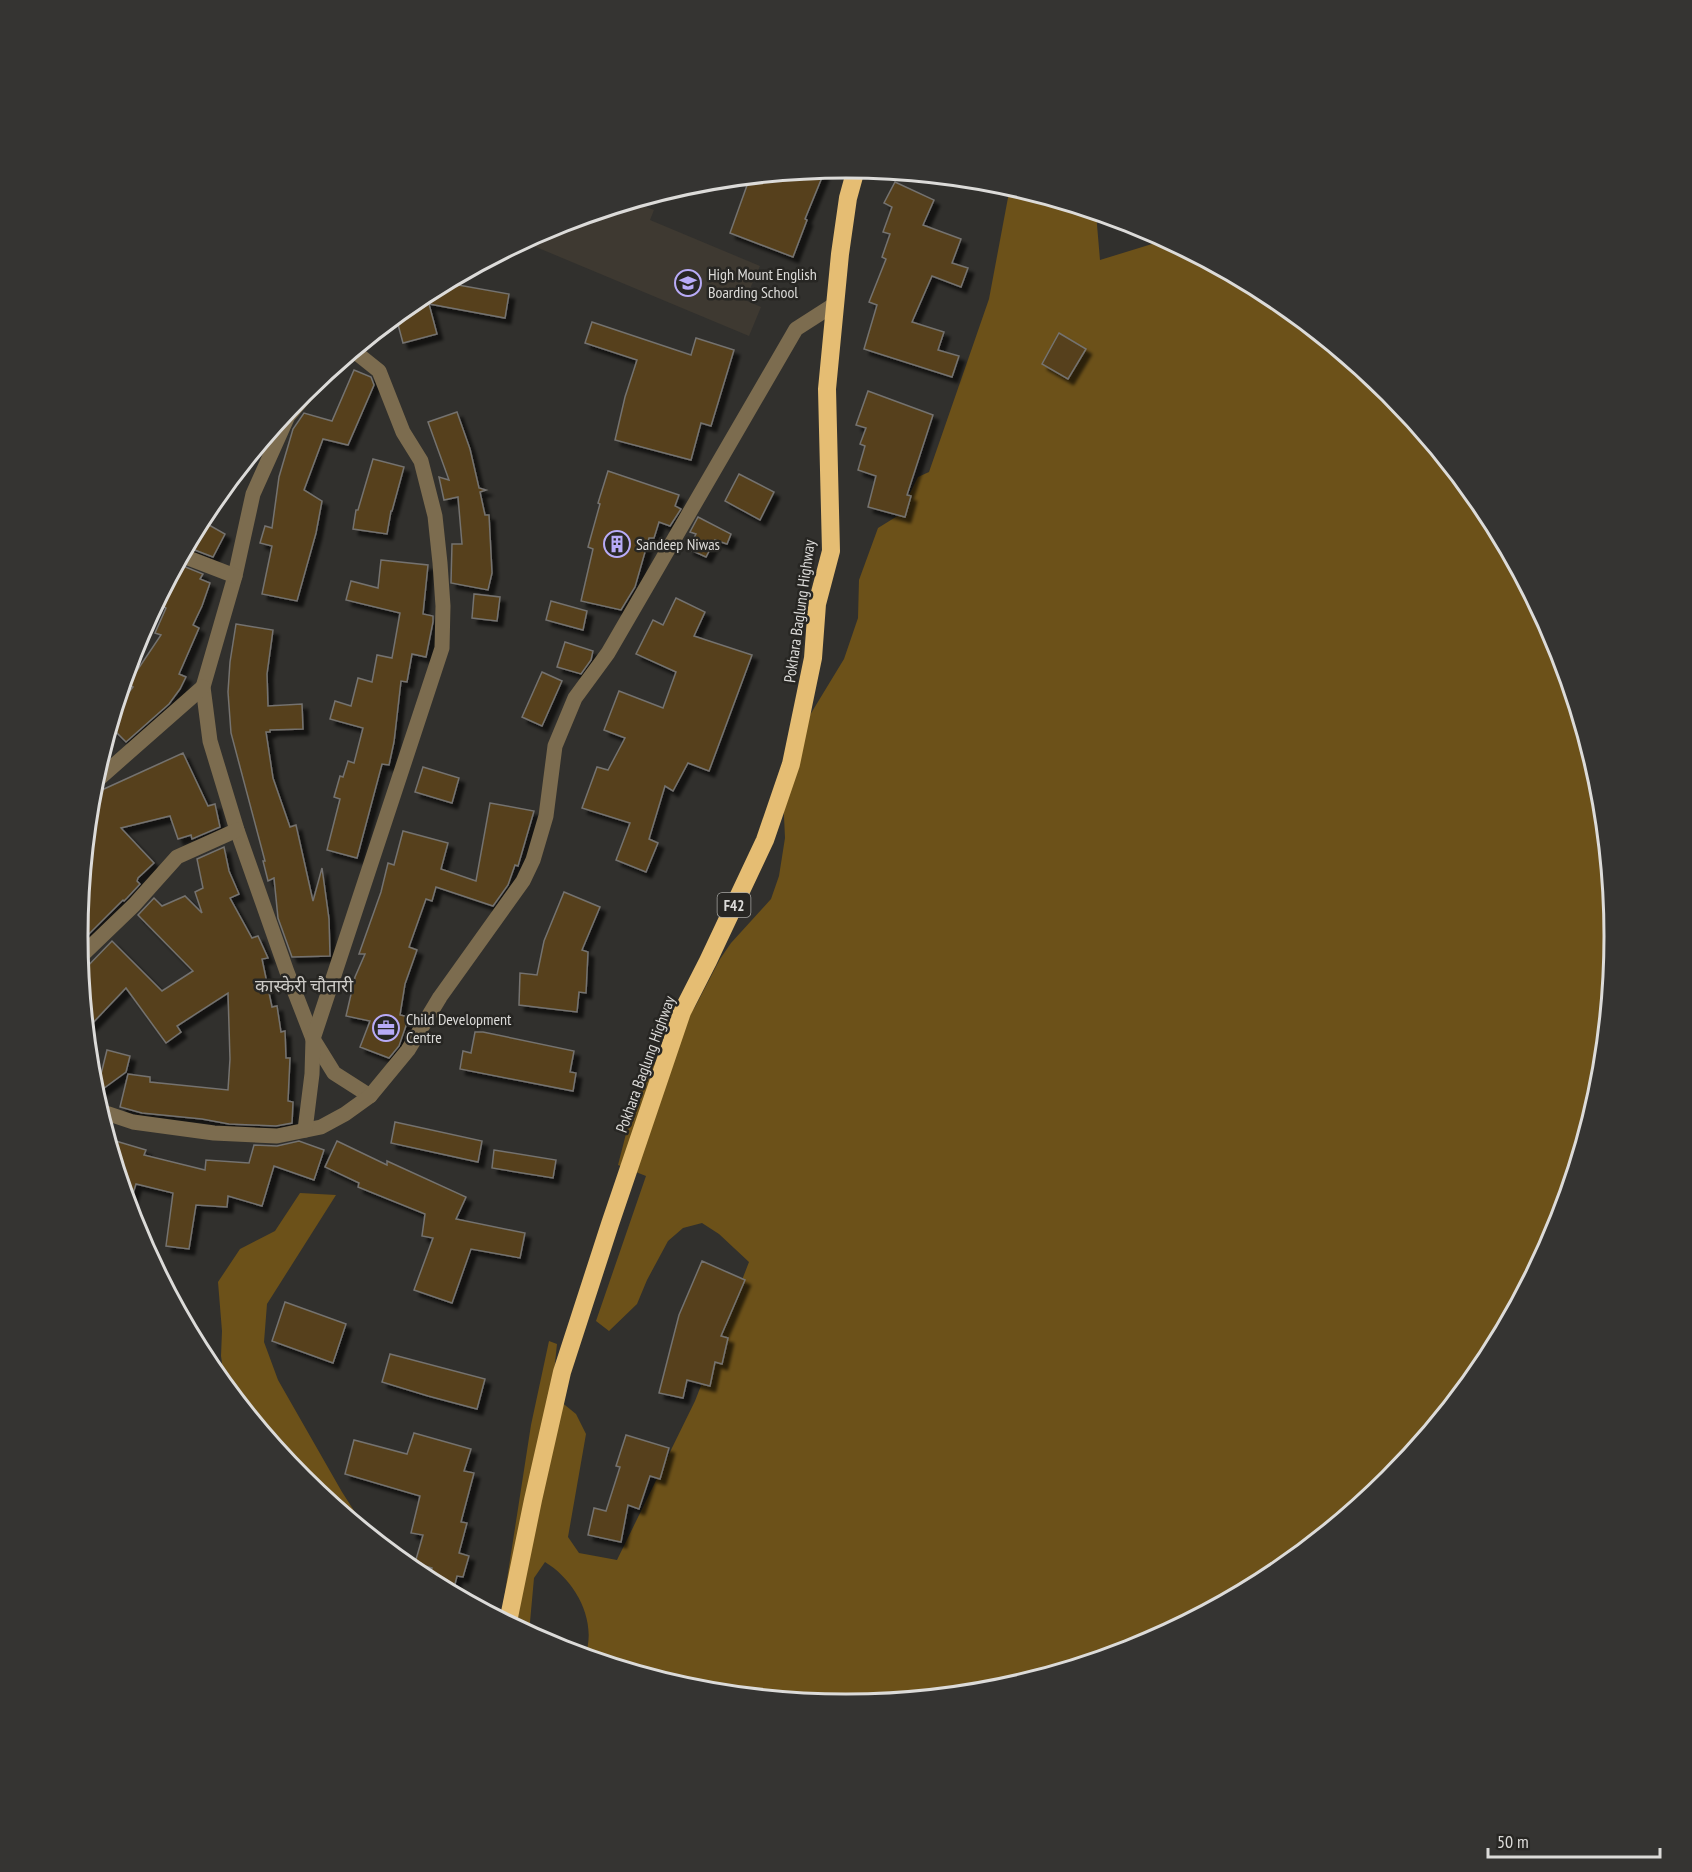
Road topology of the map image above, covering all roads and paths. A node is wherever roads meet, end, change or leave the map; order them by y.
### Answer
1 (853, 178) edge
2 (835, 304) junction
3 (361, 354) edge
4 (281, 432) edge
5 (189, 558) edge
6 (235, 576) junction
7 (203, 687) junction
8 (107, 772) edge
9 (237, 830) junction
10 (89, 949) edge
11 (313, 1039) junction
12 (370, 1096) junction
13 (110, 1114) edge
14 (305, 1130) junction
15 (510, 1614) edge

1 - 2 highway, Pokhara Baglung Highway / F42
2 - 12 street
2 - 15 highway, Pokhara Baglung Highway / F42
3 - 11 street
4 - 6 street
5 - 6 street
6 - 7 street
7 - 8 street
7 - 9 street
9 - 10 street
9 - 11 street
11 - 12 street
11 - 14 street
12 - 14 street
13 - 14 street

